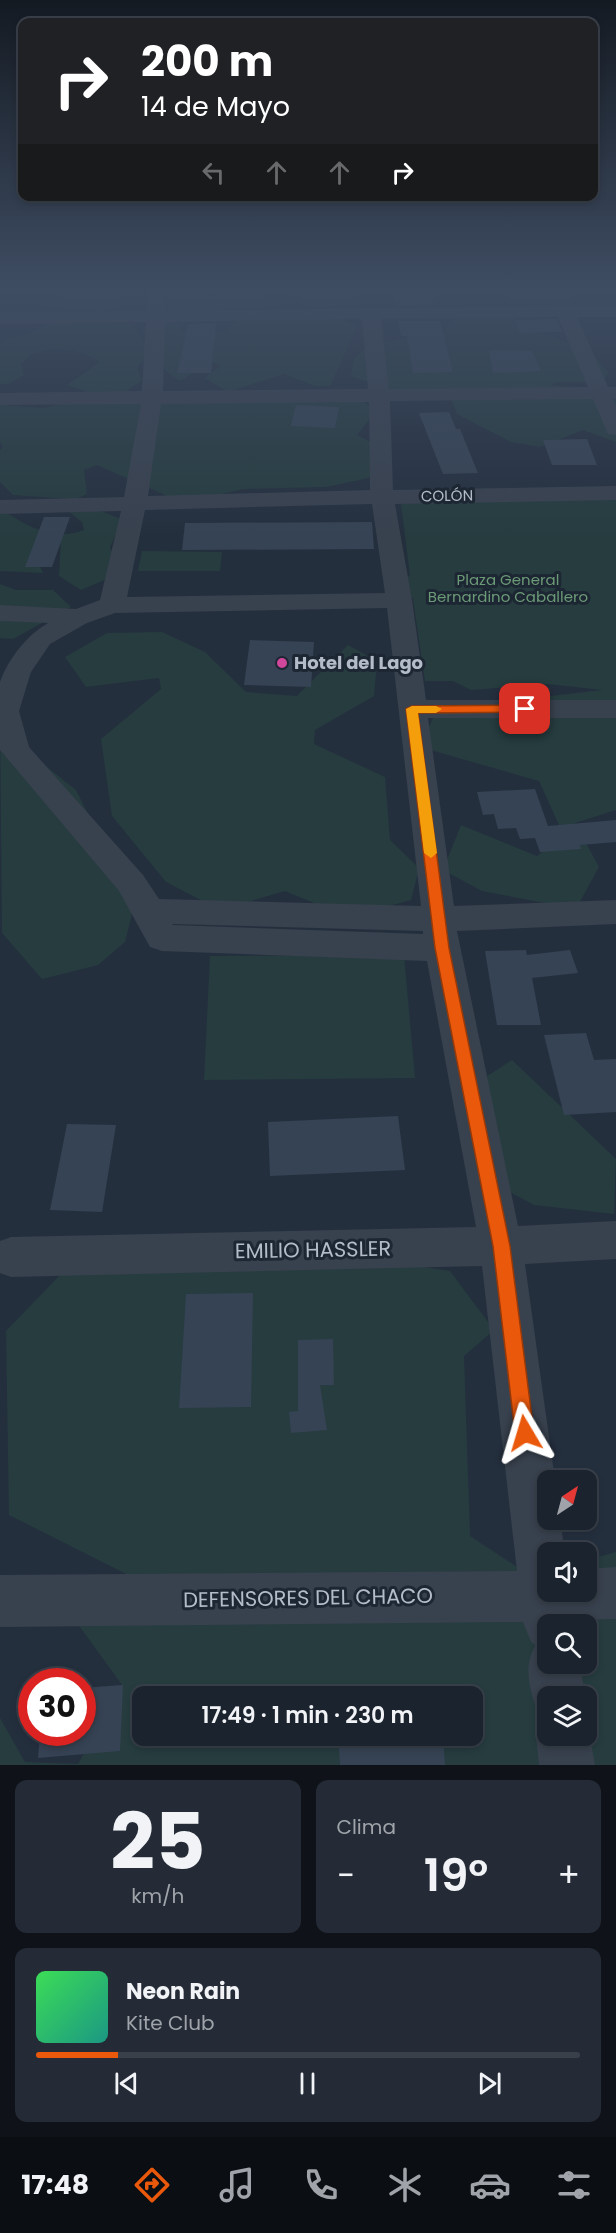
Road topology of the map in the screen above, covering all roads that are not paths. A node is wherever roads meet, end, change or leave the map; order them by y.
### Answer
1 (153, 371) edge
2 (377, 371) edge
3 (597, 371) edge
4 (608, 393) edge
5 (379, 395) junction
6 (152, 398) junction
7 (0, 399) edge
8 (616, 429) edge
9 (616, 493) edge
10 (382, 496) junction
11 (135, 503) junction
12 (0, 507) edge
13 (399, 600) junction
14 (112, 605) junction
15 (0, 614) edge
16 (78, 617) junction
17 (412, 709) junction
18 (616, 709) edge
19 (616, 912) edge
20 (440, 934) junction
21 (616, 1240) edge
22 (501, 1246) junction
23 (10, 1257) dead end
24 (616, 1593) edge
25 (0, 1601) edge
26 (547, 1610) edge
27 (564, 1746) edge
28 (567, 1765) edge

1 - 6 street
2 - 5 street
3 - 4 street
4 - 5 street
4 - 8 street
5 - 6 street
5 - 10 street
6 - 7 street
6 - 11 street
9 - 10 street, COLÓN
10 - 11 street, COLÓN
10 - 13 street
11 - 12 street, COLÓN
11 - 14 street
13 - 14 street
13 - 17 street
14 - 16 street
15 - 16 street
16 - 20 street
17 - 18 street
17 - 20 street
19 - 20 street
20 - 22 street
21 - 22 street, EMILIO HASSLER
22 - 23 street, EMILIO HASSLER
22 - 26 street
24 - 26 street, DEFENSORES DEL CHACO
25 - 26 street, DEFENSORES DEL CHACO
27 - 28 street

